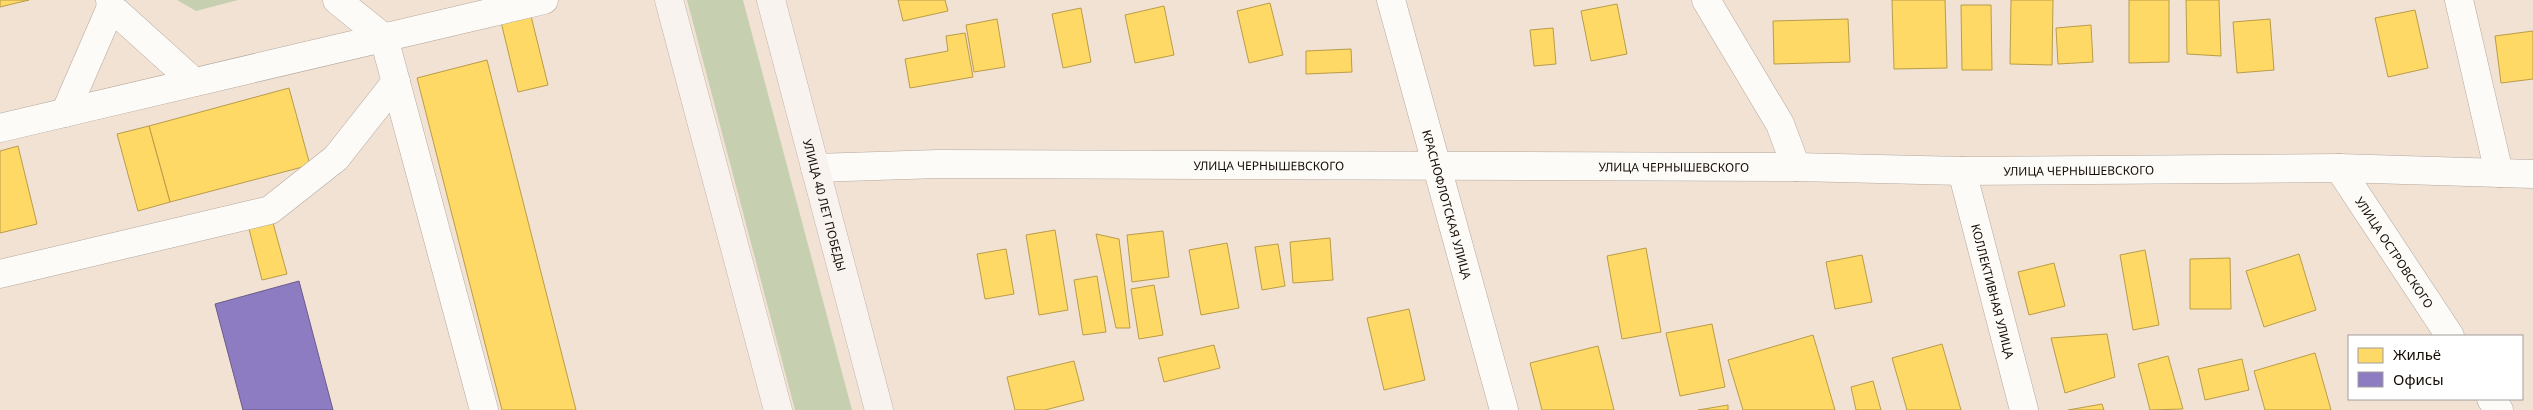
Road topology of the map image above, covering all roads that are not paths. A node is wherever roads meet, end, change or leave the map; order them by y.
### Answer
1 (337, 0) edge
2 (544, 0) edge
3 (670, 0) edge
4 (771, 0) edge
5 (1391, 0) edge
6 (1706, 0) edge
7 (2459, 0) edge
8 (110, 4) edge
9 (384, 38) junction
10 (194, 82) junction
11 (396, 82) junction
12 (65, 113) junction
13 (0, 128) edge
14 (1437, 165) junction
15 (1796, 166) junction
16 (815, 168) junction
17 (2339, 168) junction
18 (1962, 171) junction
19 (2500, 173) junction
20 (2533, 174) edge
21 (0, 274) edge
22 (2449, 335) edge
23 (484, 410) edge
24 (778, 410) edge
25 (879, 410) edge
26 (1504, 410) edge
27 (2024, 410) edge

1 - 9 street
2 - 9 street
3 - 24 main road
4 - 16 main road, УЛИЦА 40 ЛЕТ ПОБЕДЫ
5 - 14 street, КРАСНОФЛОТСКАЯ УЛИЦА
6 - 15 street
7 - 19 street
8 - 10 street
8 - 12 street
9 - 10 street
9 - 11 street
10 - 12 street
11 - 21 street
11 - 23 street
12 - 13 street
14 - 15 street, УЛИЦА ЧЕРНЫШЕВСКОГО
14 - 16 street, УЛИЦА ЧЕРНЫШЕВСКОГО
14 - 26 street, КРАСНОФЛОТСКАЯ УЛИЦА
15 - 18 street, УЛИЦА ЧЕРНЫШЕВСКОГО
16 - 25 main road, УЛИЦА 40 ЛЕТ ПОБЕДЫ
17 - 18 street, УЛИЦА ЧЕРНЫШЕВСКОГО
17 - 19 street, УЛИЦА ЧЕРНЫШЕВСКОГО
17 - 22 street, УЛИЦА ОСТРОВСКОГО
18 - 27 street, КОЛЛЕКТИВНАЯ УЛИЦА
19 - 20 street, УЛИЦА ЧЕРНЫШЕВСКОГО

